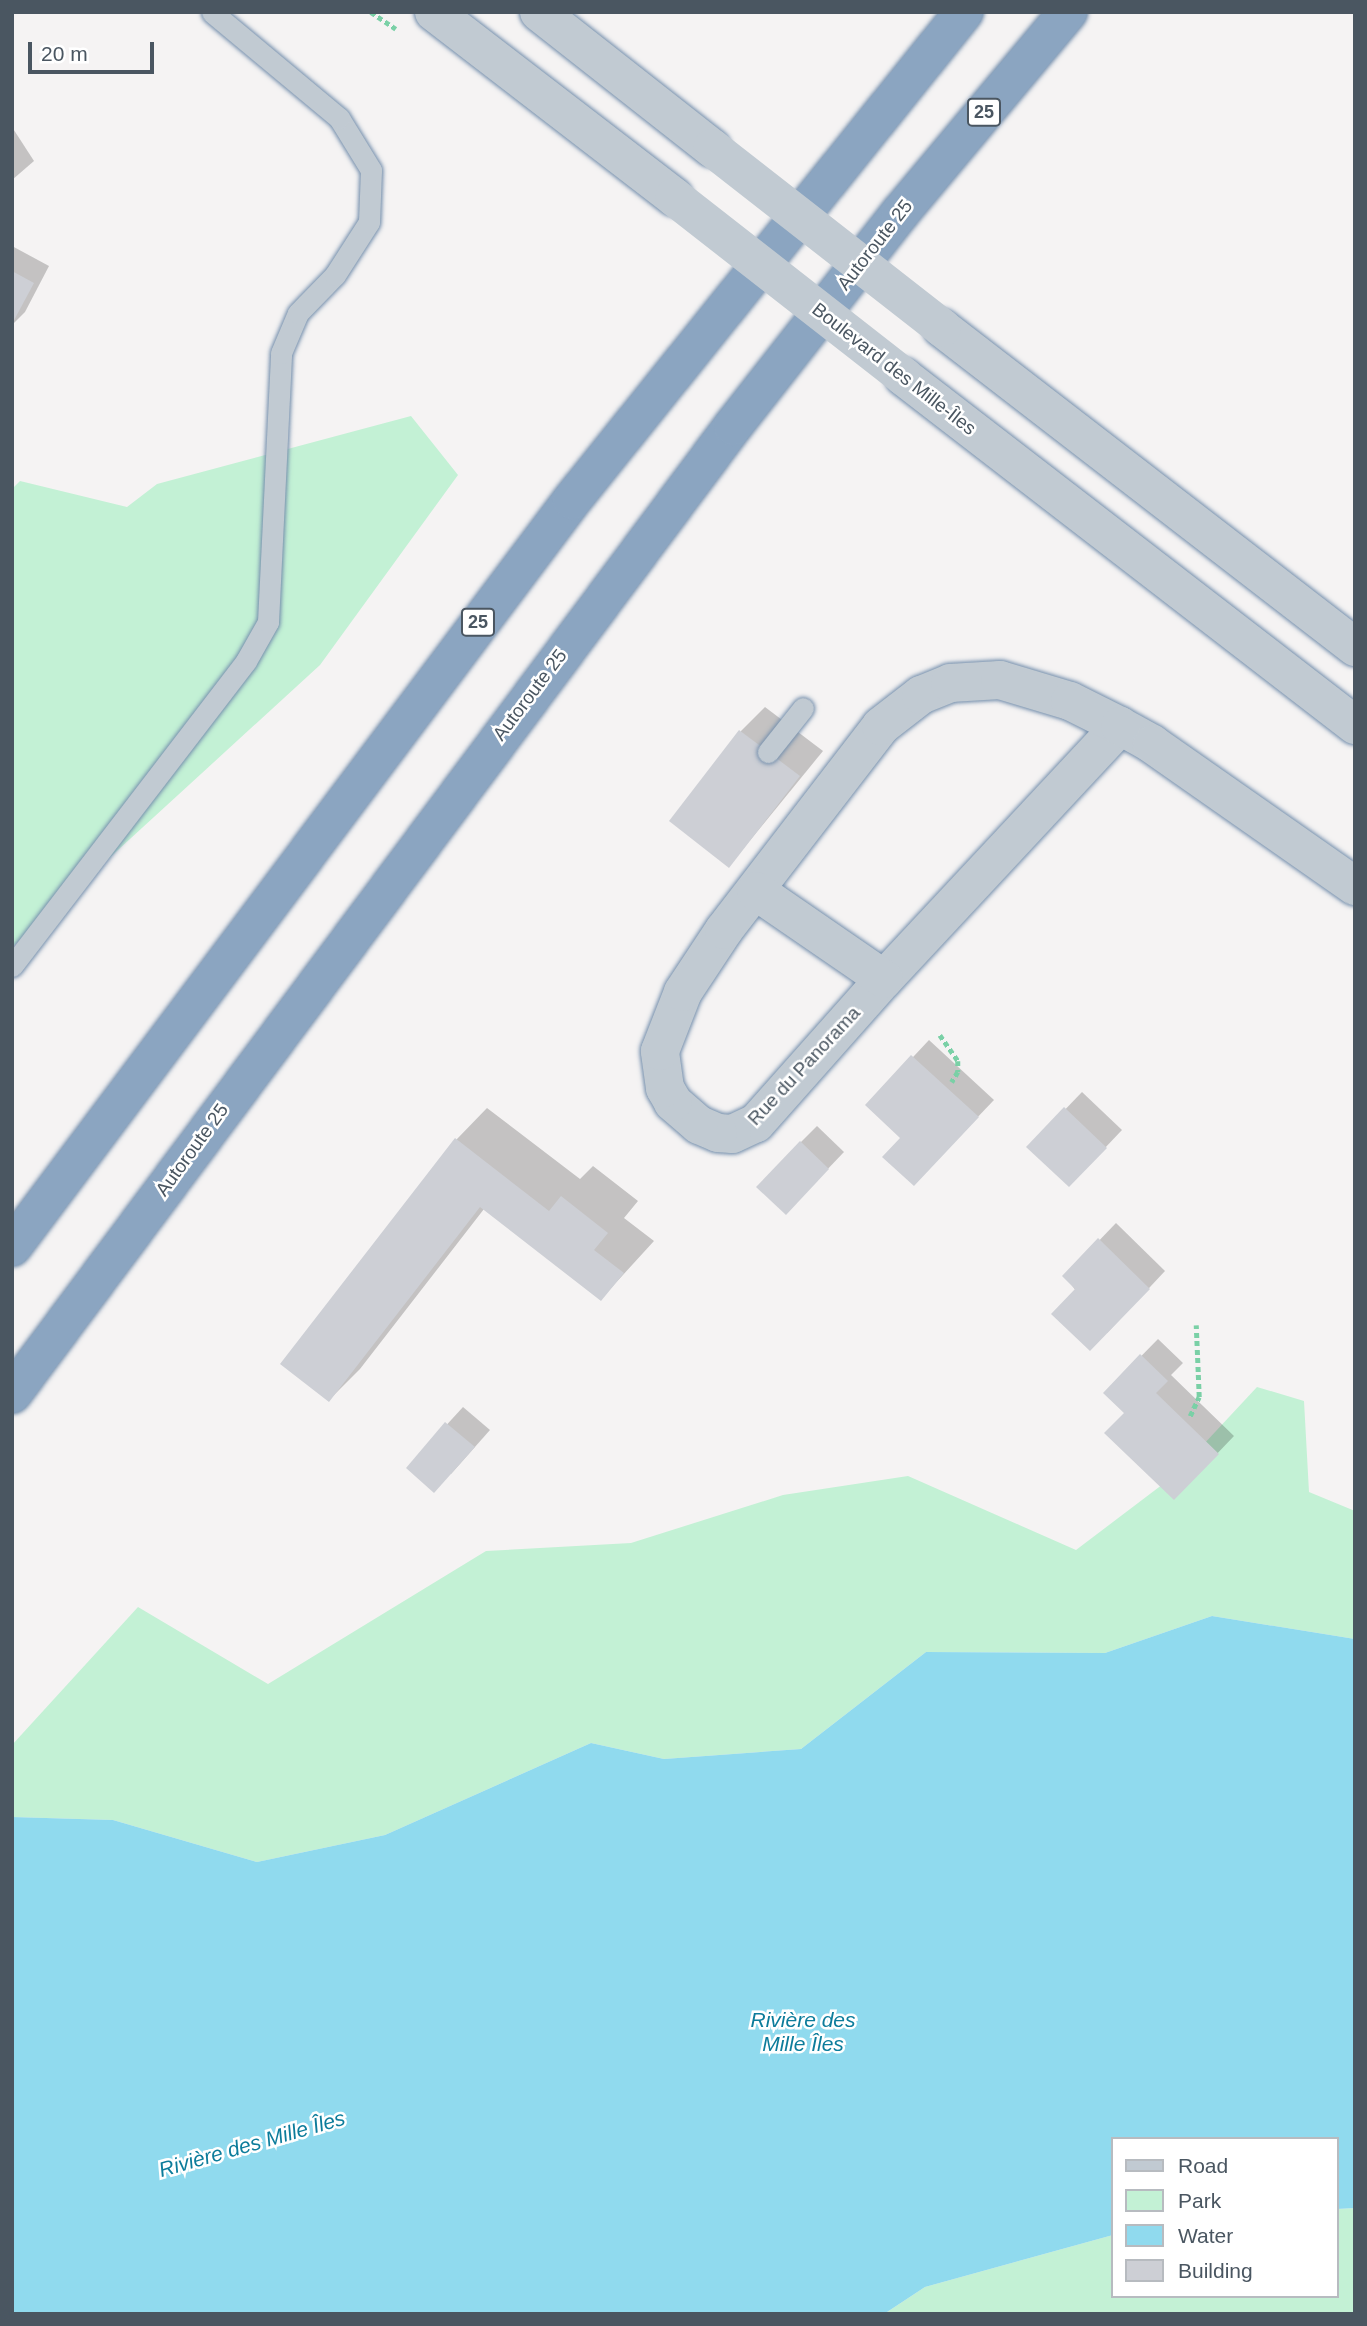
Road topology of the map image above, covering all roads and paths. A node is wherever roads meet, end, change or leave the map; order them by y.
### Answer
1 (212, 12) edge
2 (433, 12) edge
3 (539, 12) edge
4 (964, 12) edge
5 (1068, 12) edge
6 (1355, 647) edge
7 (803, 708) dead end
8 (1355, 725) edge
9 (1120, 726) junction
10 (768, 752) dead end
11 (1355, 886) edge
12 (756, 891) junction
13 (12, 966) edge
14 (884, 979) junction
15 (940, 1035) dead end
16 (952, 1082) dead end
17 (12, 1247) edge
18 (1196, 1325) dead end
19 (12, 1394) edge
20 (1190, 1416) dead end

1 - 13 lane
2 - 8 street, Boulevard des Mille-Îles, bridge
3 - 6 street, bridge
4 - 17 highway, 25
5 - 19 highway, Autoroute 25 / 25
7 - 10 lane
9 - 11 street, Rue du Panorama
9 - 12 street, Rue du Panorama
9 - 14 street, Rue du Panorama
12 - 14 street
12 - 14 street, Rue du Panorama
15 - 16 path
18 - 20 path

